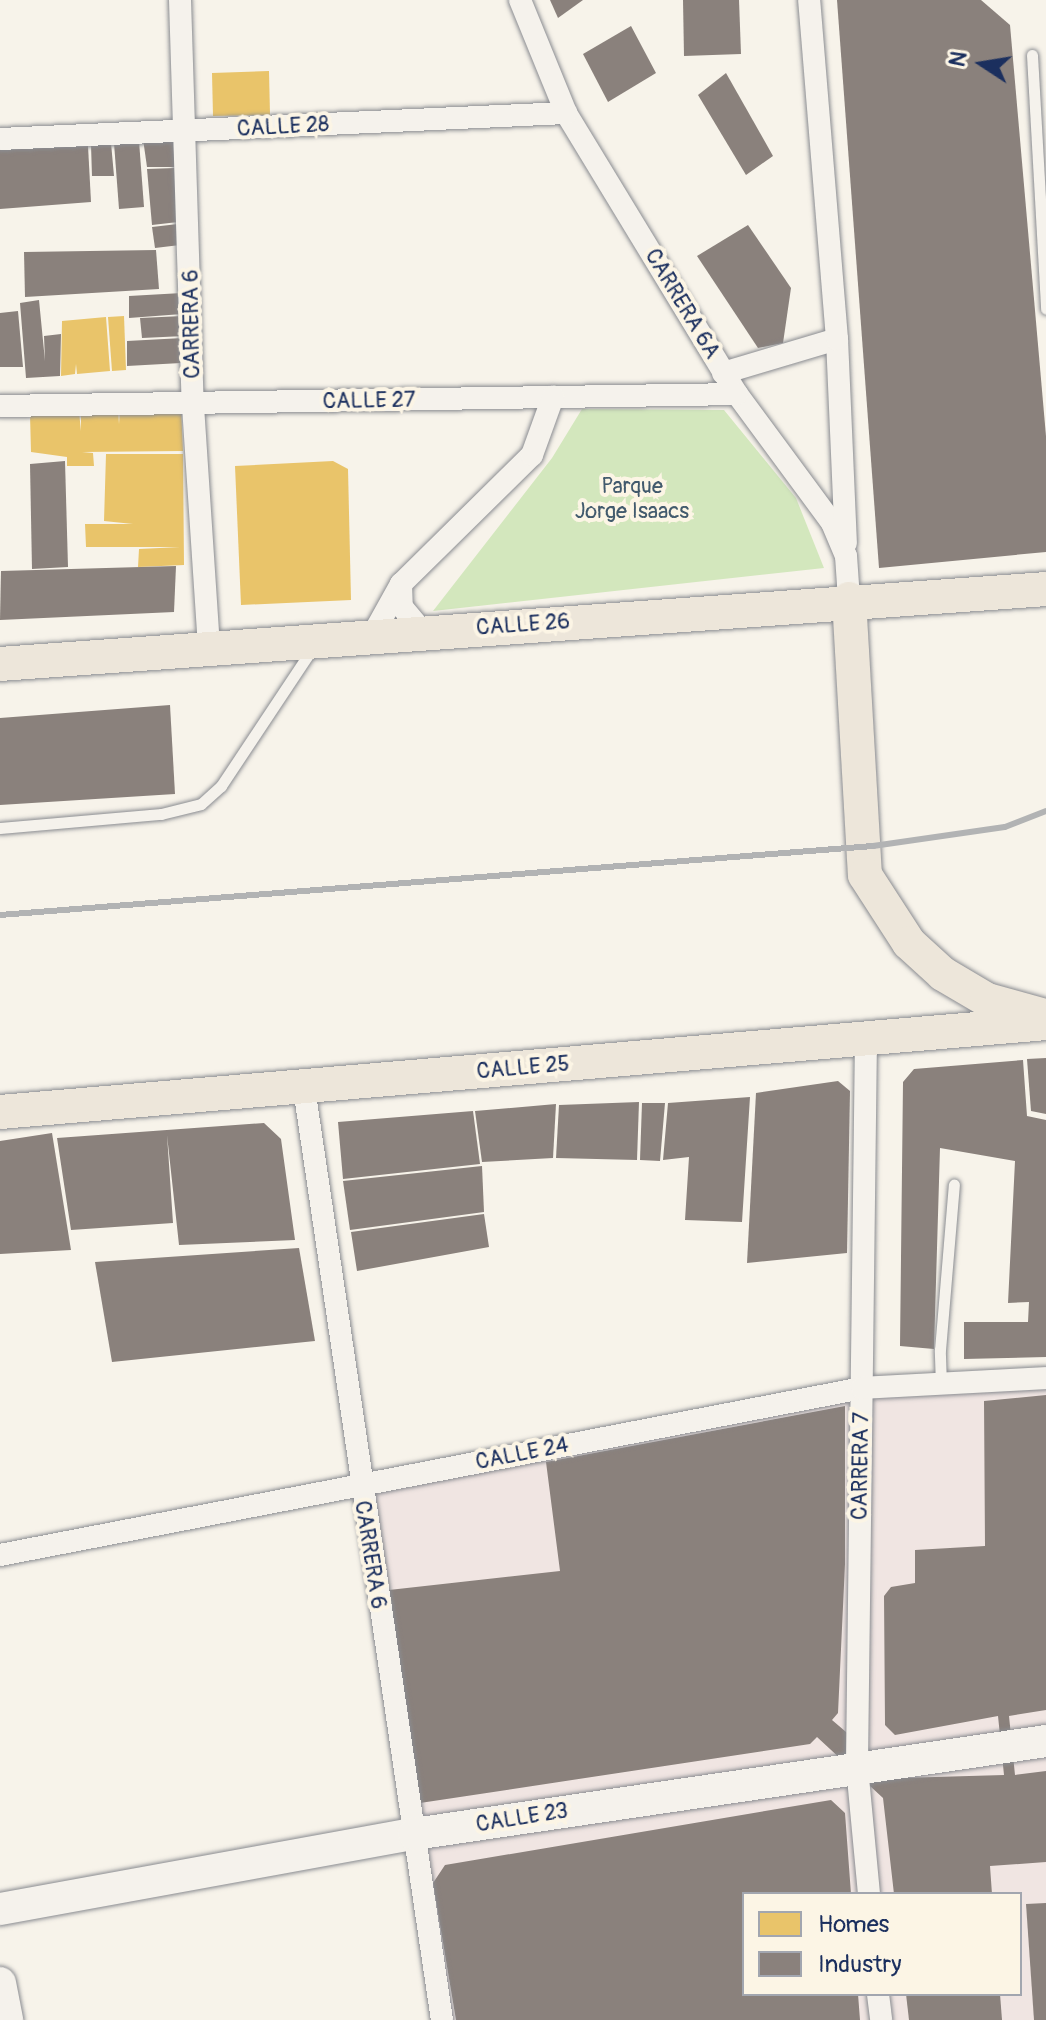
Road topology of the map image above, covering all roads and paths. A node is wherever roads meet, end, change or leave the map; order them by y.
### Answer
1 (180, 0) edge
2 (520, 0) edge
3 (809, 0) edge
4 (1032, 55) dead end
5 (566, 113) junction
6 (188, 132) junction
7 (0, 139) edge
8 (1046, 309) edge
9 (837, 339) junction
10 (723, 373) junction
11 (737, 394) junction
12 (553, 397) junction
13 (0, 406) edge
14 (193, 406) junction
15 (846, 556) junction
16 (401, 584) junction
17 (1046, 589) edge
18 (849, 599) junction
19 (423, 632) junction
20 (372, 636) junction
21 (321, 640) junction
22 (209, 648) junction
23 (0, 664) edge
24 (0, 828) edge
25 (1046, 1015) edge
26 (1046, 1023) edge
27 (866, 1037) junction
28 (304, 1088) junction
29 (0, 1112) edge
30 (954, 1185) dead end
31 (1046, 1378) edge
32 (941, 1385) junction
33 (862, 1388) junction
34 (359, 1486) junction
35 (0, 1555) edge
36 (1046, 1741) edge
37 (857, 1767) junction
38 (414, 1834) junction
39 (869, 1892) edge
40 (0, 1909) edge
41 (0, 1983) edge
42 (878, 1996) edge
43 (7, 2020) edge
44 (442, 2020) edge
45 (881, 2020) edge

1 - 6 street, CARRERA 6
2 - 5 street, CARRERA 6A
3 - 9 street
4 - 8 lane
5 - 6 street, CALLE 28
5 - 10 street, CARRERA 6A
6 - 7 street, CALLE 28
6 - 14 street, CARRERA 6
9 - 10 street
9 - 15 street
10 - 11 street, CARRERA 6A
11 - 12 street, CALLE 27
11 - 15 street, CARRERA 6A
12 - 14 street, CALLE 27
12 - 16 street
13 - 14 street, CALLE 27
14 - 22 street, CARRERA 6
15 - 18 street, CARRERA 6A
16 - 19 street
16 - 20 street
17 - 18 main road, CALLE 26
18 - 19 main road, CALLE 26
18 - 25 main road
19 - 20 main road, CALLE 26
20 - 21 main road, CALLE 26
21 - 22 main road, CALLE 26
21 - 24 lane
22 - 23 main road, CALLE 26
26 - 27 main road, CALLE 25
27 - 28 main road, CALLE 25
27 - 33 street, CARRERA 7
28 - 29 main road, CALLE 25
28 - 34 street, CARRERA 6
30 - 32 lane
31 - 32 street, CALLE 24
32 - 33 street, CALLE 24
33 - 34 street, CALLE 24
33 - 37 street, CARRERA 7
34 - 35 street, CALLE 24
34 - 38 street, CARRERA 6
36 - 37 main road, CALLE 23
37 - 38 main road, CALLE 23
37 - 39 street, CARRERA 7
38 - 40 main road, CALLE 23
38 - 44 street, CARRERA 6
41 - 43 main road
42 - 45 street

